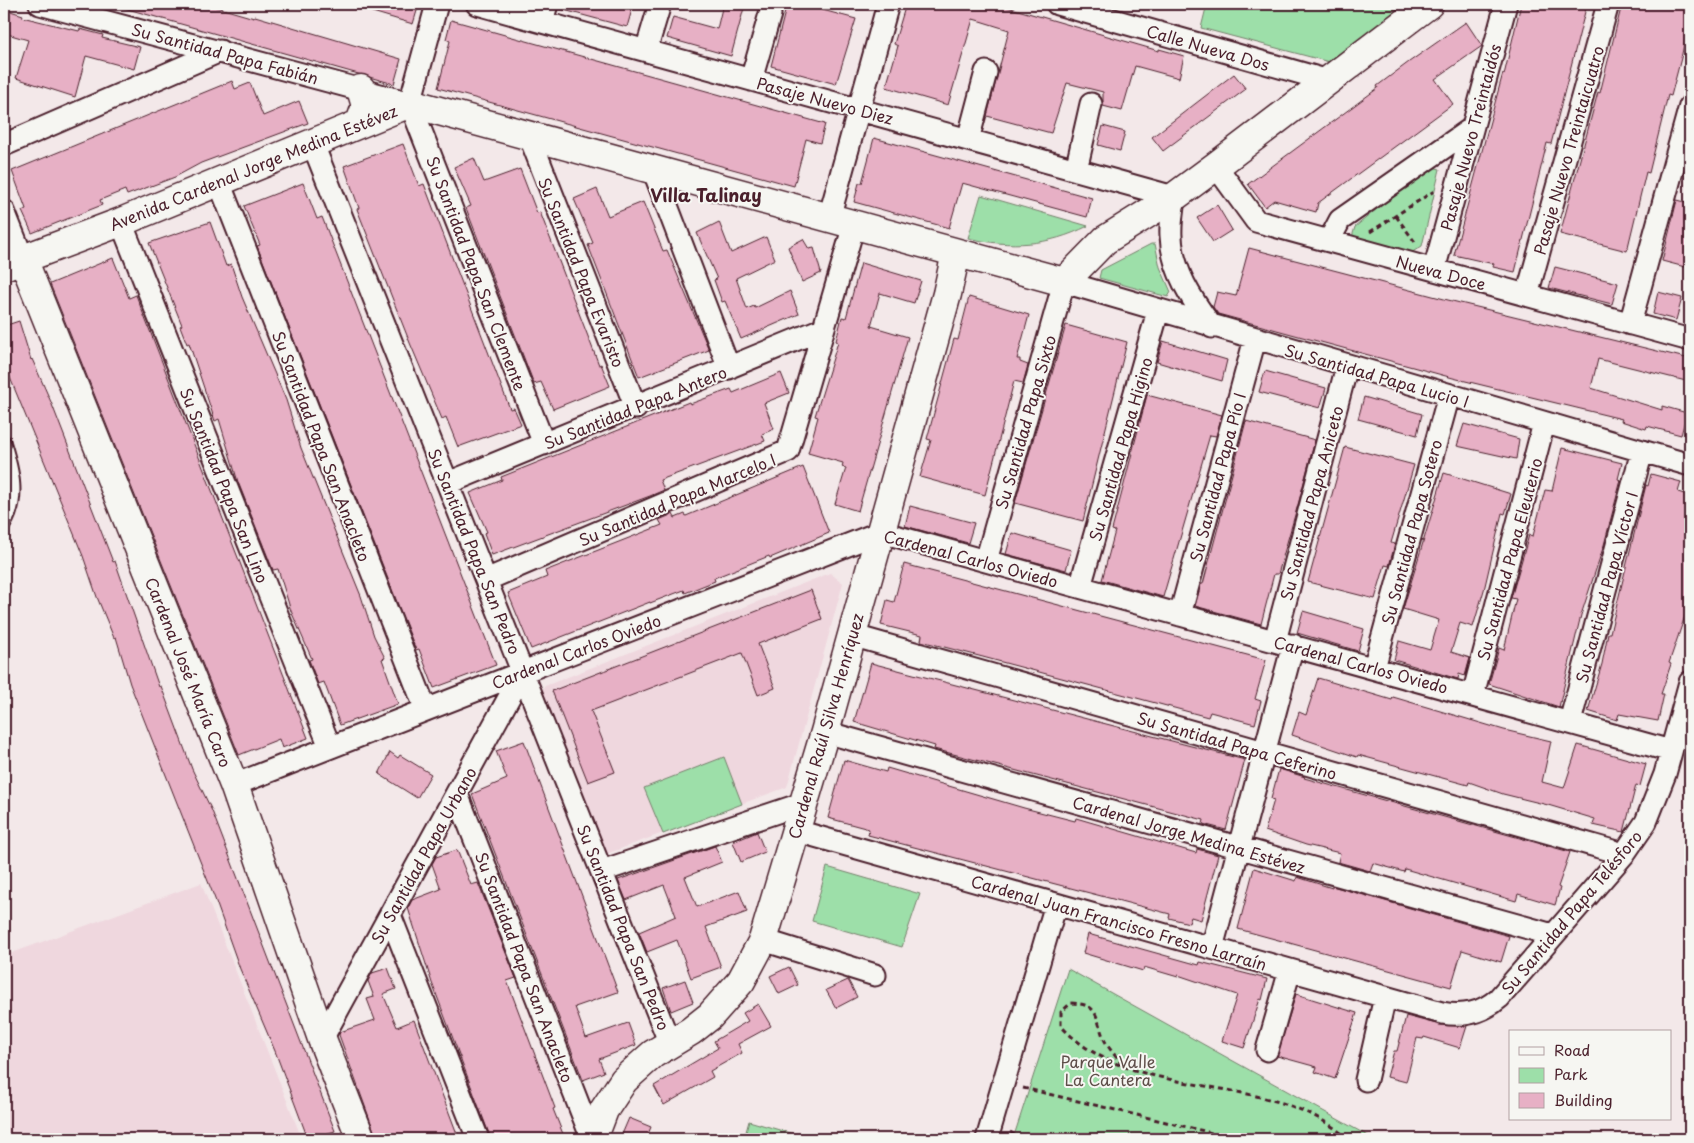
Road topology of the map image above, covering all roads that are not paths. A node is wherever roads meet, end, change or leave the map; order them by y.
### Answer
1 (40, 4) edge
2 (437, 4) edge
3 (477, 4) edge
4 (660, 4) edge
5 (888, 4) edge
6 (1057, 4) edge
7 (1429, 4) edge
8 (1506, 4) edge
9 (1608, 4) edge
10 (1111, 11) edge
11 (544, 13) edge
12 (770, 14) dead end
13 (220, 51) junction
14 (646, 51) junction
15 (986, 72) dead end
16 (750, 80) junction
17 (1329, 81) junction
18 (361, 89) junction
19 (410, 103) junction
20 (1091, 104) dead end
21 (1690, 106) edge
22 (859, 110) junction
23 (360, 123) junction
24 (1472, 128) junction
25 (529, 135) junction
26 (968, 140) junction
27 (312, 142) junction
28 (4, 145) edge
29 (1216, 166) junction
30 (653, 169) junction
31 (1076, 170) junction
32 (218, 182) junction
33 (1174, 197) junction
34 (4, 211) edge
35 (842, 221) junction
36 (121, 222) junction
37 (1329, 241) junction
38 (956, 253) junction
39 (13, 263) edge
40 (1434, 270) junction
41 (1064, 282) junction
42 (1527, 295) junction
43 (1158, 312) junction
44 (1630, 324) junction
45 (1212, 327) junction
46 (822, 330) junction
47 (1255, 339) junction
48 (1690, 340) edge
49 (1347, 366) junction
50 (729, 368) junction
51 (1449, 395) junction
52 (636, 408) junction
53 (1544, 423) junction
54 (4, 441) edge
55 (544, 444) junction
56 (1642, 451) junction
57 (7, 463) edge
58 (1690, 466) edge
59 (448, 484) junction
60 (4, 526) edge
61 (881, 532) junction
62 (986, 561) junction
63 (486, 580) junction
64 (1080, 587) junction
65 (1180, 615) junction
66 (851, 635) junction
67 (1284, 643) junction
68 (1374, 668) junction
69 (523, 672) junction
70 (1690, 682) edge
71 (1473, 695) junction
72 (426, 710) junction
73 (1570, 722) junction
74 (825, 732) junction
75 (330, 747) junction
76 (1671, 751) junction
77 (1265, 752) junction
78 (234, 785) junction
79 (457, 794) junction
80 (804, 803) junction
81 (796, 831) junction
82 (1238, 848) junction
83 (1624, 854) junction
84 (602, 871) junction
85 (1056, 904) junction
86 (390, 915) junction
87 (1553, 936) junction
88 (762, 940) junction
89 (1212, 948) junction
90 (1290, 970) junction
91 (875, 975) dead end
92 (1385, 997) junction
93 (1442, 1013) joint
94 (322, 1038) junction
95 (670, 1044) junction
96 (1266, 1050) dead end
97 (1366, 1080) dead end
98 (361, 1139) edge
99 (478, 1139) edge
100 (593, 1139) edge
101 (987, 1139) edge

1 - 13 street, Su Santidad Papa Fabián
2 - 19 street
3 - 11 street, Pasaje Nuevo Diez
4 - 14 street
5 - 22 street, Su Santidad Papa Marcelo I
6 - 10 street, Calle Nueva Dos
7 - 17 street
8 - 24 street, Pasaje Nuevo Treintaidós
9 - 42 street, Pasaje Nuevo Treintaicuatro
10 - 17 street, Calle Nueva Dos
11 - 14 street, Pasaje Nuevo Diez
12 - 16 street
13 - 18 street, Su Santidad Papa Fabián
13 - 28 street
14 - 16 street, Pasaje Nuevo Diez
15 - 26 street
16 - 22 street, Pasaje Nuevo Diez
17 - 29 street
18 - 19 street, Su Santidad Papa Fabián
18 - 23 street
19 - 23 street, Avenida Cardenal Jorge Medina Estévez
19 - 25 street, Avenida Cardenal Jorge Medina Estévez
19 - 55 street, Su Santidad Papa San Clemente
20 - 31 street
21 - 44 street
22 - 26 street, Pasaje Nuevo Diez
22 - 35 street, Su Santidad Papa Marcelo I
23 - 27 street, Avenida Cardenal Jorge Medina Estévez
24 - 37 street
24 - 40 street, Pasaje Nuevo Treintaidós
25 - 30 street, Avenida Cardenal Jorge Medina Estévez
25 - 52 street, Su Santidad Papa Evaristo
26 - 31 street, Pasaje Nuevo Diez
27 - 32 street, Avenida Cardenal Jorge Medina Estévez
27 - 59 street, Su Santidad Papa San Pedro
29 - 33 street
29 - 37 street, Nueva Doce
30 - 35 street, Avenida Cardenal Jorge Medina Estévez
30 - 50 street
31 - 33 street, Pasaje Nuevo Diez
32 - 36 street, Avenida Cardenal Jorge Medina Estévez
32 - 72 street, Su Santidad Papa San Anacleto
33 - 41 street
33 - 45 street
34 - 39 street, Cardenal José María Caro
35 - 38 street, Avenida Cardenal Jorge Medina Estévez
35 - 46 street, Su Santidad Papa Marcelo I
36 - 39 street, Avenida Cardenal Jorge Medina Estévez
36 - 75 street, Su Santidad Papa San Lino
37 - 40 street, Nueva Doce
38 - 41 street, Avenida Cardenal Jorge Medina Estévez
38 - 61 street, Cardenal Raúl Silva Henríquez
39 - 78 street, Cardenal José María Caro
40 - 42 street, Nueva Doce
41 - 43 street, Su Santidad Papa Lucio I
41 - 62 street, Su Santidad Papa Sixto
42 - 44 street, Nueva Doce
43 - 45 street, Su Santidad Papa Lucio I
43 - 64 street, Su Santidad Papa Higino
44 - 48 street, Nueva Doce
45 - 47 street, Su Santidad Papa Lucio I
46 - 50 street, Su Santidad Papa Antero
46 - 63 street, Su Santidad Papa Marcelo I
47 - 49 street, Su Santidad Papa Lucio I
47 - 65 street, Su Santidad Papa Pío I
49 - 51 street, Su Santidad Papa Lucio I
49 - 67 street, Su Santidad Papa Aniceto
50 - 52 street, Su Santidad Papa Antero
51 - 53 street, Su Santidad Papa Lucio I
51 - 68 street, Su Santidad Papa Sotero
52 - 55 street, Su Santidad Papa Antero
53 - 56 street, Su Santidad Papa Lucio I
53 - 71 street, Su Santidad Papa Eleuterio
54 - 57 lane
55 - 59 street, Su Santidad Papa Antero
56 - 58 street, Su Santidad Papa Lucio I
56 - 73 street, Su Santidad Papa Víctor I
57 - 60 lane
59 - 63 street, Su Santidad Papa San Pedro
61 - 62 street, Cardenal Carlos Oviedo
61 - 66 street, Cardenal Raúl Silva Henríquez
61 - 69 street, Cardenal Carlos Oviedo
62 - 64 street, Cardenal Carlos Oviedo
63 - 69 street, Su Santidad Papa San Pedro
64 - 65 street, Cardenal Carlos Oviedo
65 - 67 street, Cardenal Carlos Oviedo
66 - 74 street, Cardenal Raúl Silva Henríquez
66 - 77 street, Su Santidad Papa Ceferino
67 - 68 street, Cardenal Carlos Oviedo
67 - 77 street, Su Santidad Papa Aniceto
68 - 71 street, Cardenal Carlos Oviedo
69 - 72 street, Cardenal Carlos Oviedo
69 - 79 street, Su Santidad Papa Urbano
69 - 84 street, Su Santidad Papa San Pedro
70 - 76 street, Su Santidad Papa Telésforo
71 - 73 street, Cardenal Carlos Oviedo
72 - 75 street, Cardenal Carlos Oviedo
73 - 76 street, Cardenal Carlos Oviedo
74 - 80 street, Cardenal Raúl Silva Henríquez
74 - 82 street, Cardenal Jorge Medina Estévez
75 - 78 street, Cardenal Carlos Oviedo
76 - 83 street, Su Santidad Papa Telésforo
77 - 82 street, Su Santidad Papa Aniceto
77 - 83 street, Su Santidad Papa Ceferino
78 - 94 street, Cardenal José María Caro
79 - 86 street, Su Santidad Papa Urbano
79 - 100 street, Su Santidad Papa San Anacleto
80 - 81 street, Cardenal Raúl Silva Henríquez
80 - 84 street
81 - 85 street, Cardenal Juan Francisco Fresno Larraín
81 - 88 street, Cardenal Raúl Silva Henríquez
82 - 87 street, Cardenal Jorge Medina Estévez
82 - 89 street, Su Santidad Papa Aniceto
83 - 87 street, Su Santidad Papa Telésforo
84 - 95 street, Su Santidad Papa San Pedro
85 - 89 street, Cardenal Juan Francisco Fresno Larraín
85 - 101 street
86 - 94 street, Su Santidad Papa Urbano
86 - 99 street
87 - 93 street, Su Santidad Papa Telésforo
88 - 91 street
88 - 95 street, Cardenal Raúl Silva Henríquez
89 - 90 street, Cardenal Juan Francisco Fresno Larraín
90 - 92 street, Cardenal Juan Francisco Fresno Larraín
90 - 96 street
92 - 93 street, Cardenal Juan Francisco Fresno Larraín
92 - 97 street
94 - 98 street, Cardenal José María Caro
95 - 100 street, Cardenal Raúl Silva Henríquez

